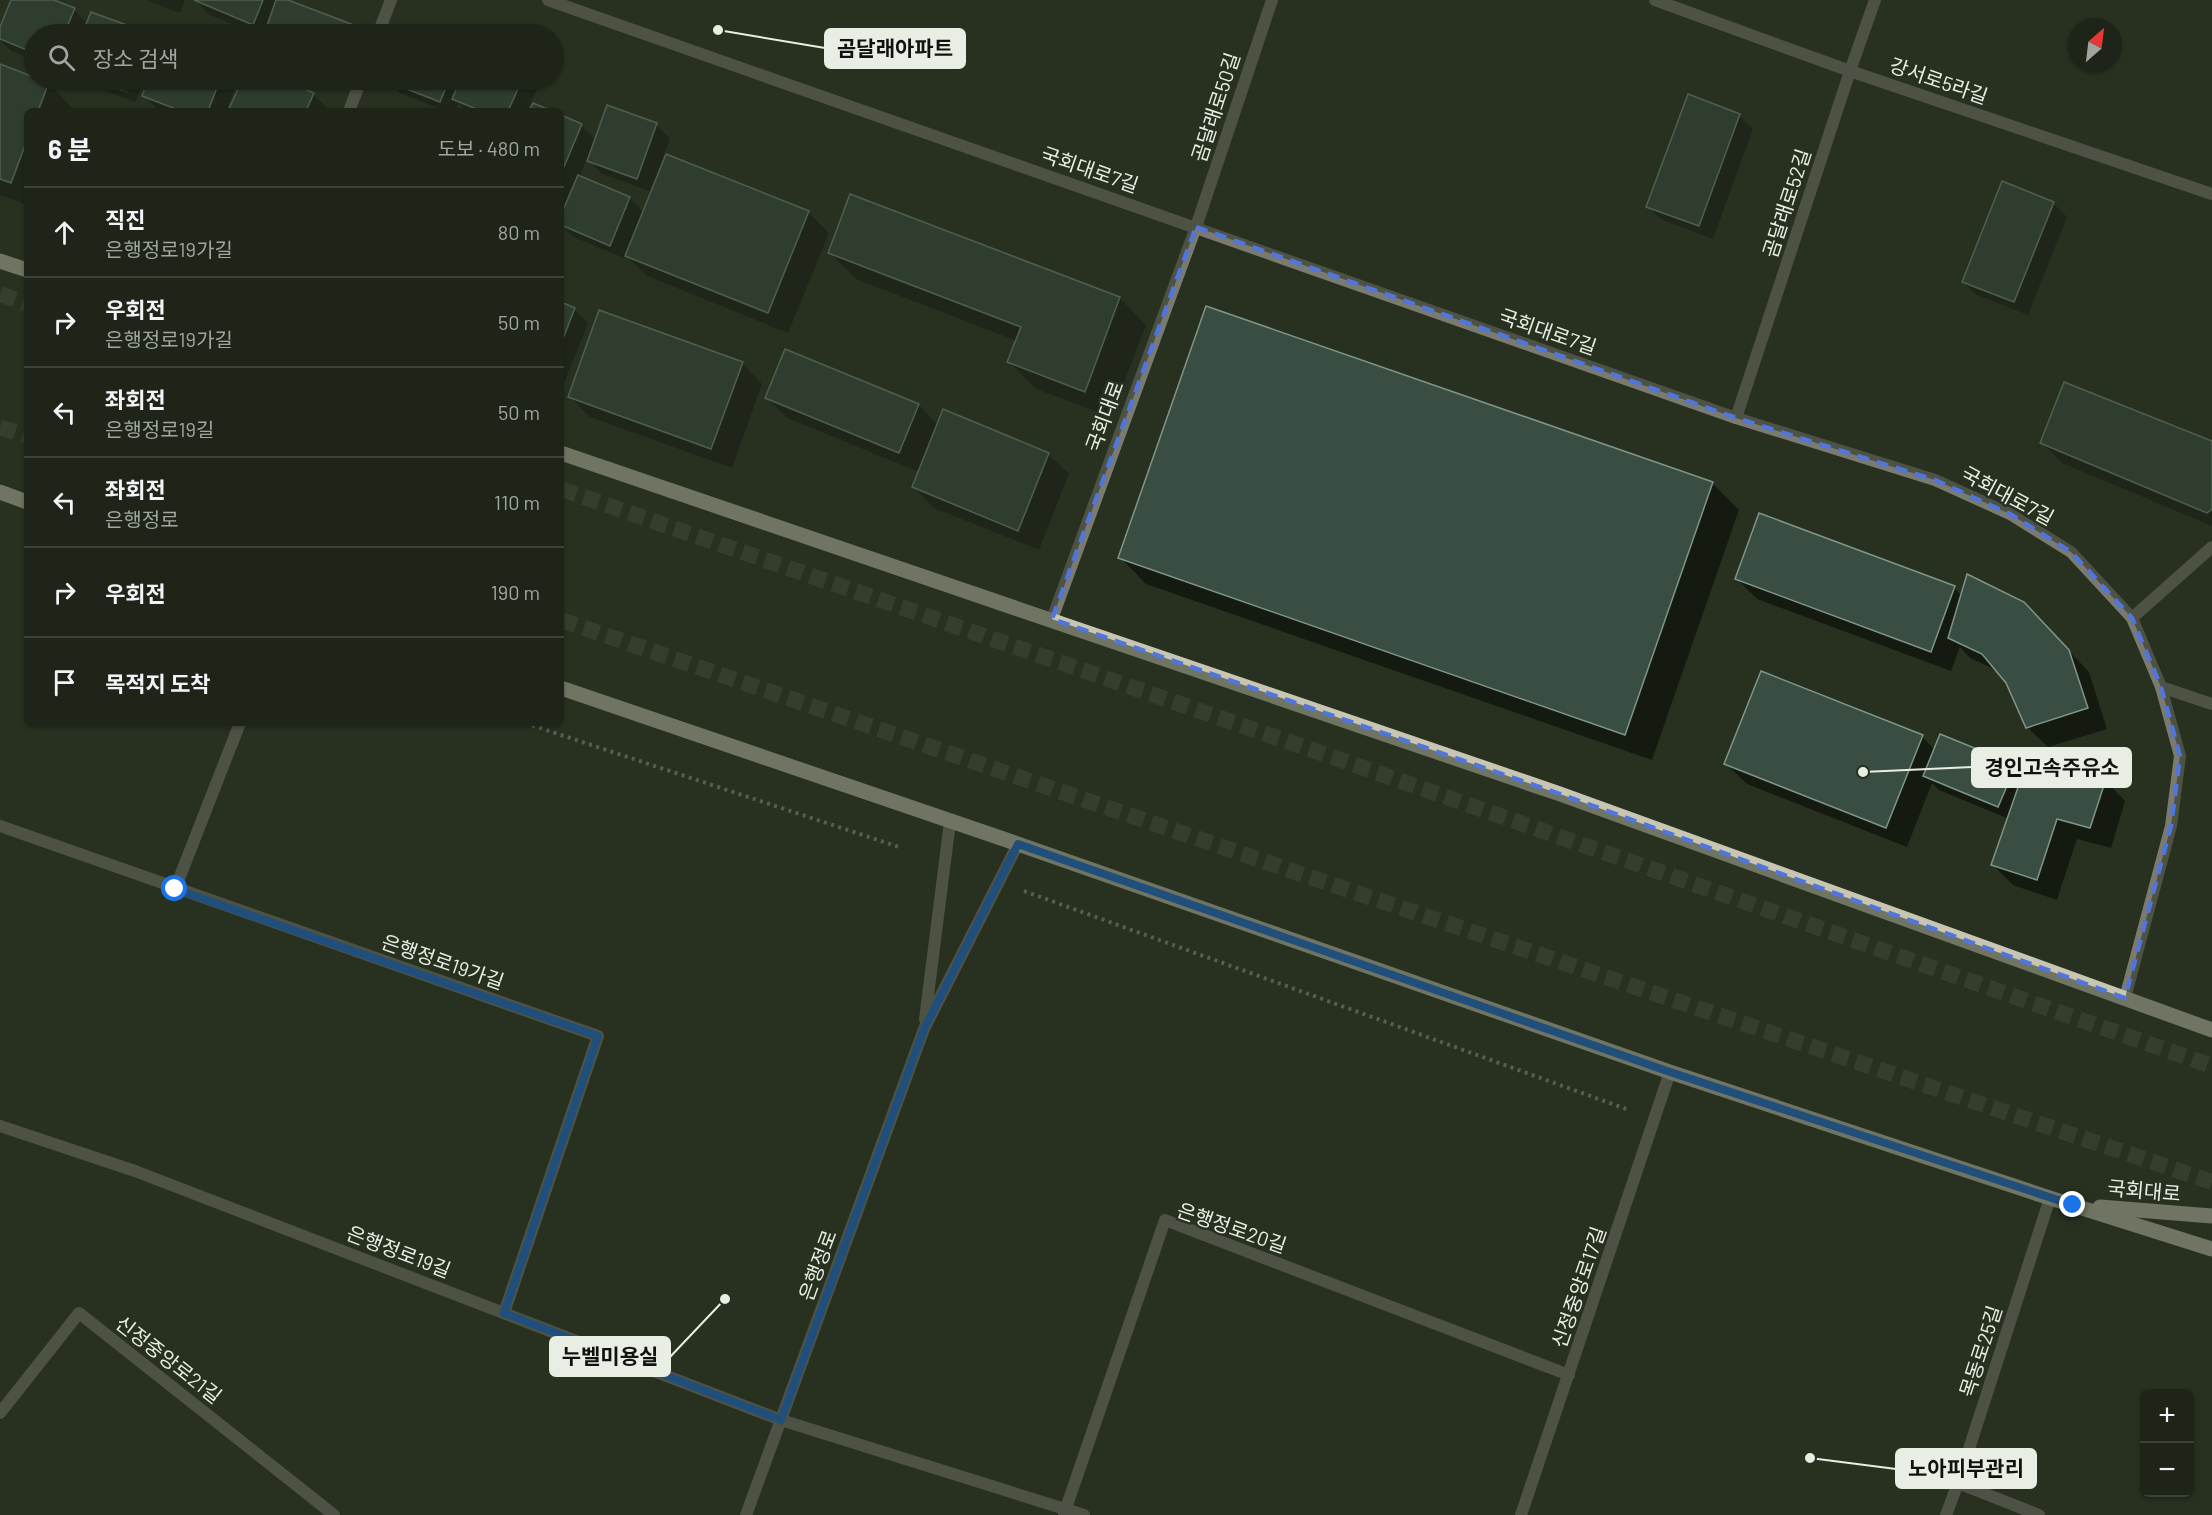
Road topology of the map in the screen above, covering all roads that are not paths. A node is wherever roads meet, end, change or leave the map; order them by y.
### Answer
1 (391, 0) edge
2 (548, 0) edge
3 (1272, 0) edge
4 (1655, 0) edge
5 (1875, 0) edge
6 (382, 24) edge
7 (1850, 71) junction
8 (357, 90) edge
9 (350, 108) edge
10 (2212, 194) edge
11 (1196, 227) junction
12 (0, 261) edge
13 (24, 269) edge
14 (1736, 418) junction
15 (564, 454) edge
16 (0, 492) edge
17 (24, 501) edge
18 (2212, 547) edge
19 (2132, 618) junction
20 (1052, 620) junction
21 (2161, 687) junction
22 (564, 689) edge
23 (2212, 704) edge
24 (239, 726) edge
25 (950, 822) junction
26 (0, 826) edge
27 (1018, 844) junction
28 (175, 889) junction
29 (2125, 998) junction
30 (924, 1029) junction
31 (2212, 1030) edge
32 (1670, 1072) junction
33 (0, 1126) edge
34 (2050, 1198) junction
35 (2073, 1205) junction
36 (2212, 1216) edge
37 (2212, 1249) edge
38 (504, 1313) junction
39 (1569, 1375) junction
40 (0, 1413) edge
41 (781, 1420) junction
42 (1958, 1483) junction
43 (1065, 1512) edge
44 (334, 1515) edge
45 (746, 1515) edge
46 (1084, 1515) edge
47 (1521, 1515) edge
48 (1946, 1515) edge
49 (2039, 1515) edge

1 - 6 street
2 - 11 street, 국회대로7길
3 - 11 street, 곰달래로50길
4 - 7 street, 강서로5라길
5 - 7 street, 곰달래로52길
7 - 10 street, 강서로5라길
7 - 14 street, 곰달래로52길
8 - 9 street
11 - 14 street, 국회대로7길
11 - 20 street, 국회대로
12 - 13 main road
14 - 19 street, 국회대로7길
15 - 20 main road
16 - 17 main road
18 - 19 street
19 - 21 street, 국회대로7길
20 - 29 main road
21 - 23 street
21 - 29 street, 국회대로7길
22 - 25 main road
24 - 28 street
25 - 27 main road
25 - 30 street, 은행정로
26 - 28 street, 은행정로19가길
27 - 30 street, 은행정로
27 - 32 main road
28 - 38 street, 은행정로19가길
29 - 31 main road
30 - 41 street, 은행정로
32 - 34 main road
32 - 39 street, 신정중앙로17길
33 - 38 street, 은행정로19길
34 - 35 main road
34 - 42 street, 목동로25길
35 - 36 main road, 국회대로
35 - 37 main road
38 - 41 street, 은행정로19길
39 - 43 street, 은행정로20길
39 - 47 street, 신정중앙로17길
40 - 44 street, 신정중앙로21길
41 - 43 street
41 - 45 street, 은행정로
42 - 48 street, 목동로25길
42 - 49 street
43 - 46 street

